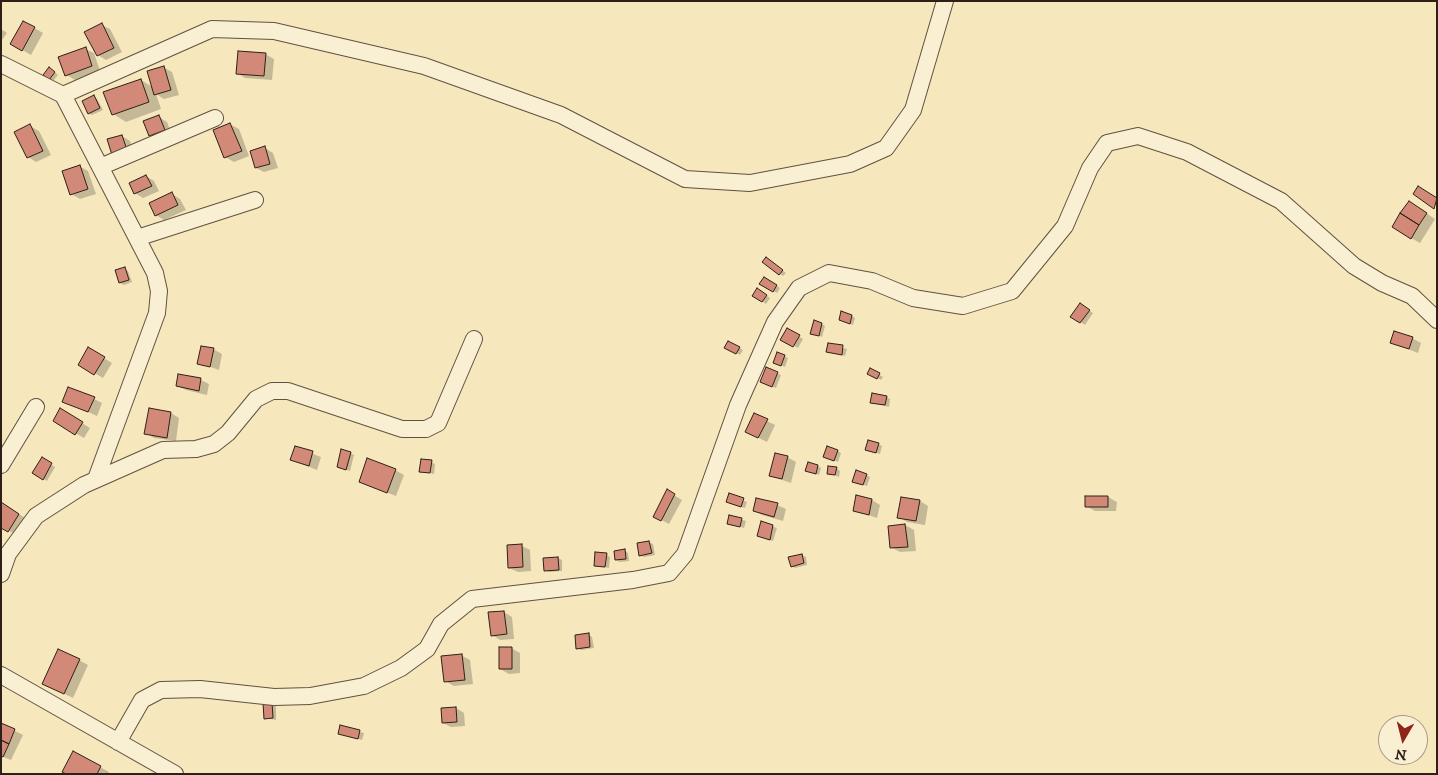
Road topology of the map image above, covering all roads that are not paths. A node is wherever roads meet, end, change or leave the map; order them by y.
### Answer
1 (945, 1) edge
2 (1, 64) edge
3 (63, 95) junction
4 (215, 118) dead end
5 (100, 167) junction
6 (255, 200) dead end
7 (137, 238) junction
8 (1437, 320) edge
9 (474, 339) dead end
10 (36, 408) dead end
11 (1, 465) edge
12 (96, 479) junction
13 (1, 574) edge
14 (1, 675) edge
15 (118, 742) junction
16 (175, 774) edge

1 - 3 street
2 - 3 street
3 - 5 street
4 - 5 street
5 - 7 street
6 - 7 street
7 - 12 street
8 - 15 street
9 - 12 street
10 - 11 street
12 - 13 street
14 - 15 street
15 - 16 street

